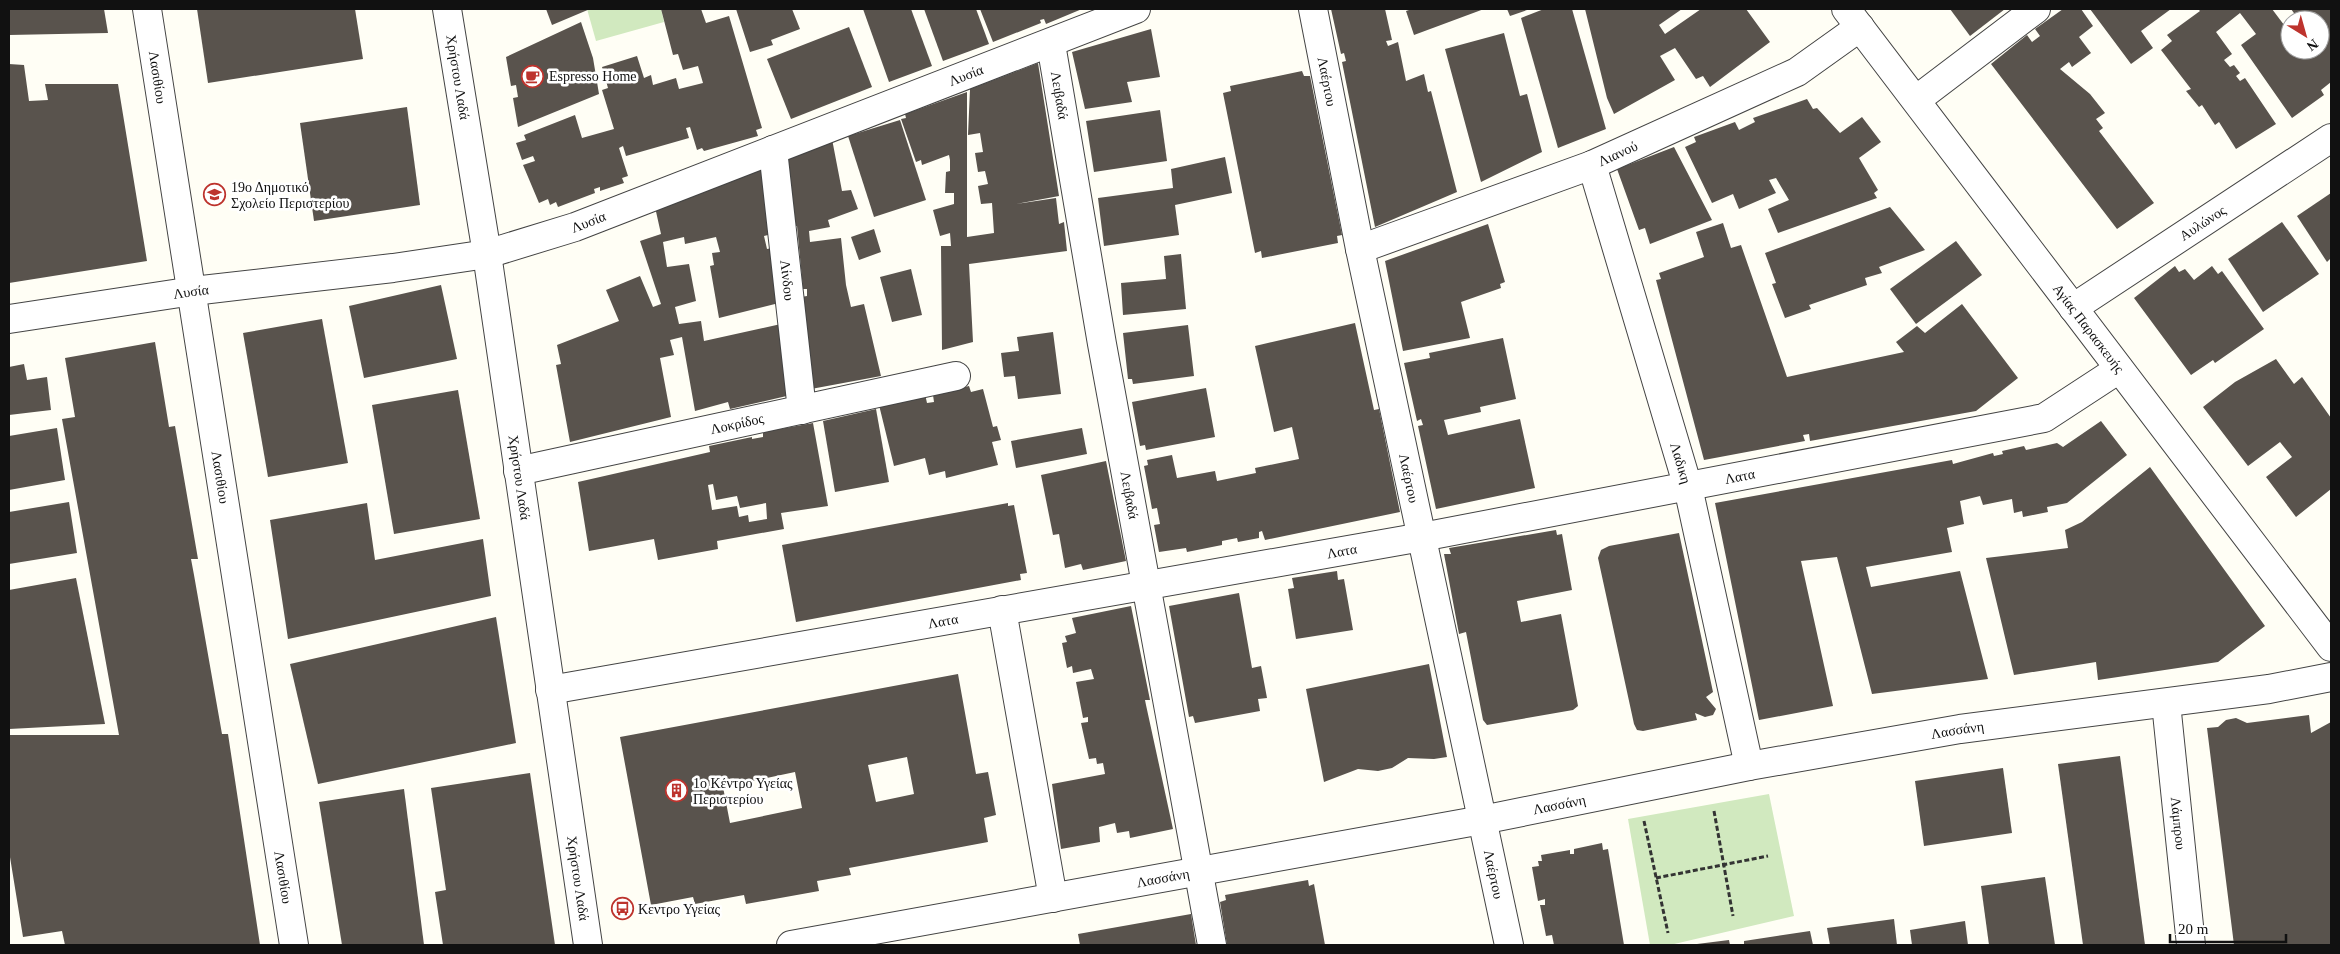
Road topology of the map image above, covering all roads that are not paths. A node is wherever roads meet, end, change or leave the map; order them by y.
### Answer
1 (147, 9) edge
2 (447, 9) edge
3 (1136, 9) edge
4 (1313, 9) edge
5 (2036, 9) edge
6 (1853, 18) edge
7 (1051, 44) junction
8 (1916, 100) junction
9 (2331, 138) edge
10 (773, 150) junction
11 (1592, 165) junction
12 (1360, 249) junction
13 (487, 254) junction
14 (193, 291) junction
15 (2073, 308) junction
16 (9, 319) edge
17 (2119, 369) junction
18 (956, 376) dead end
19 (802, 410) junction
20 (518, 470) junction
21 (1688, 487) junction
22 (1422, 537) junction
23 (1148, 584) junction
24 (1002, 610) junction
25 (2331, 647) edge
26 (2331, 676) edge
27 (550, 690) junction
28 (2166, 703) junction
29 (1749, 766) junction
30 (1482, 820) junction
31 (1200, 871) junction
32 (1053, 898) junction
33 (294, 945) edge
34 (588, 945) edge
35 (791, 945) edge
36 (1212, 945) edge
37 (1509, 945) edge
38 (2191, 945) edge

1 - 14 street, Λασιθίου
2 - 13 street, Χρήστου Λαδά
3 - 7 street, Λυσία
4 - 12 street, Λαέρτου
5 - 8 street
6 - 8 street, Αγίας Παρασκευής
6 - 11 street, Λιανού
7 - 10 street, Λυσία
7 - 23 street, Λειβαδά
8 - 15 street, Αγίας Παρασκευής
9 - 15 street, Αυλώνος
10 - 13 street, Λυσία
10 - 19 street, Λίνδου
11 - 12 street, Λιανού
11 - 21 street, Λαδικη
12 - 22 street, Λαέρτου
13 - 14 street, Λυσία
13 - 20 street, Χρήστου Λαδά
14 - 16 street, Λυσία
14 - 33 street, Λασιθίου
15 - 17 street, Αγίας Παρασκευής
17 - 21 street, Λατα
17 - 25 street, Αγίας Παρασκευής
18 - 19 street, Λοκρίδος
19 - 20 street, Λοκρίδος
20 - 27 street, Χρήστου Λαδά
21 - 22 street, Λατα
21 - 29 street, Λαδικη
22 - 23 street, Λατα
22 - 30 street, Λαέρτου
23 - 24 street, Λατα
23 - 31 street, Λειβαδά
24 - 27 street, Λατα
24 - 32 street
26 - 28 street, Λασσάνη
27 - 34 street, Χρήστου Λαδά
28 - 29 street, Λασσάνη
28 - 38 street, Λάμπρου
29 - 30 street, Λασσάνη
30 - 31 street, Λασσάνη
30 - 37 street, Λαέρτου
31 - 32 street, Λασσάνη
31 - 36 street, Λειβαδά
32 - 35 street, Λασσάνη

